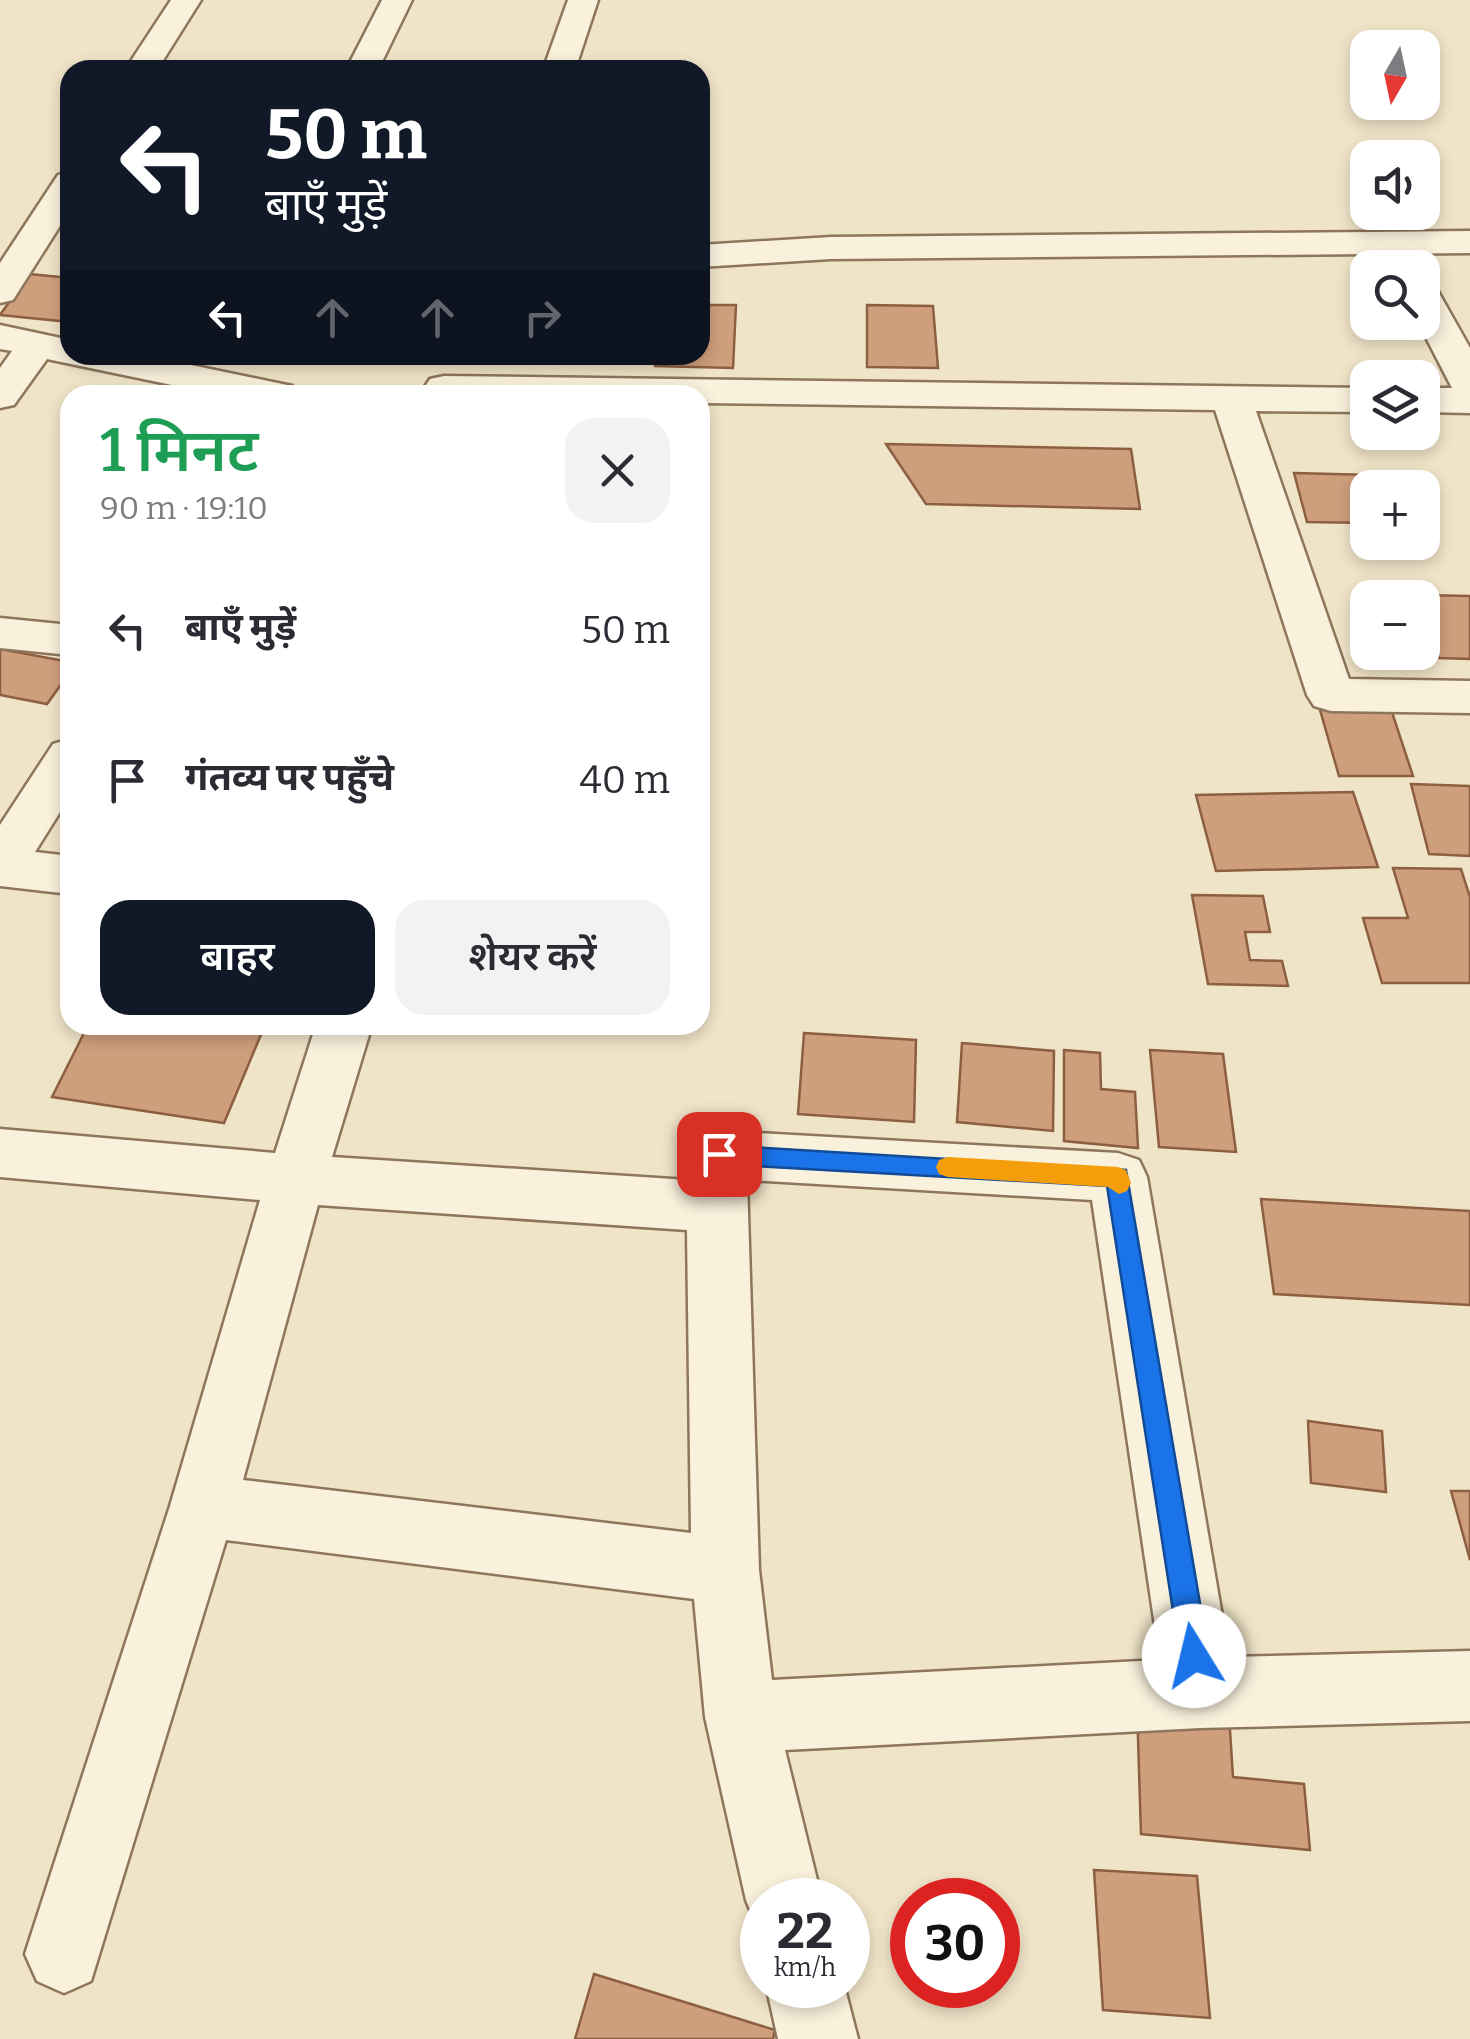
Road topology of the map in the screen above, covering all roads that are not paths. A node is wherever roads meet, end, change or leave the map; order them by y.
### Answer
1 (186, 0) edge
2 (396, 0) edge
3 (583, 0) edge
4 (147, 60) edge
5 (367, 60) edge
6 (562, 60) edge
7 (60, 198) edge
8 (1470, 242) edge
9 (1432, 250) edge
10 (710, 255) edge
11 (1350, 255) edge
12 (0, 292) edge
13 (1440, 328) edge
14 (36, 345) edge
15 (187, 365) edge
16 (217, 368) edge
17 (447, 379) edge
18 (255, 385) edge
19 (695, 385) edge
20 (710, 385) edge
21 (1470, 386) edge
22 (0, 396) edge
23 (1231, 398) junction
24 (1350, 400) edge
25 (1440, 400) edge
26 (1470, 401) edge
27 (0, 634) edge
28 (60, 639) edge
29 (1470, 697) edge
30 (60, 772) edge
31 (0, 866) edge
32 (60, 874) edge
33 (341, 1035) edge
34 (0, 1153) edge
35 (296, 1180) junction
36 (716, 1207) junction
37 (203, 1506) junction
38 (725, 1570) junction
39 (1470, 1686) edge
40 (1200, 1692) junction
41 (740, 1718) junction
42 (779, 1878) edge
43 (64, 1954) dead end
44 (811, 2008) edge
45 (818, 2039) edge

1 - 4 street
2 - 5 street
3 - 6 street
7 - 12 street
8 - 9 street
10 - 11 street
13 - 21 street
14 - 22 street
15 - 16 street
16 - 18 street
17 - 19 street
20 - 23 street
23 - 24 street
23 - 29 street
25 - 26 street
27 - 28 street
30 - 31 street
31 - 32 street
33 - 35 street
34 - 35 street
35 - 36 street
35 - 37 street
36 - 38 street
36 - 40 street
37 - 38 street
37 - 43 street
38 - 41 street
39 - 40 street
40 - 41 street
41 - 42 street
44 - 45 street

